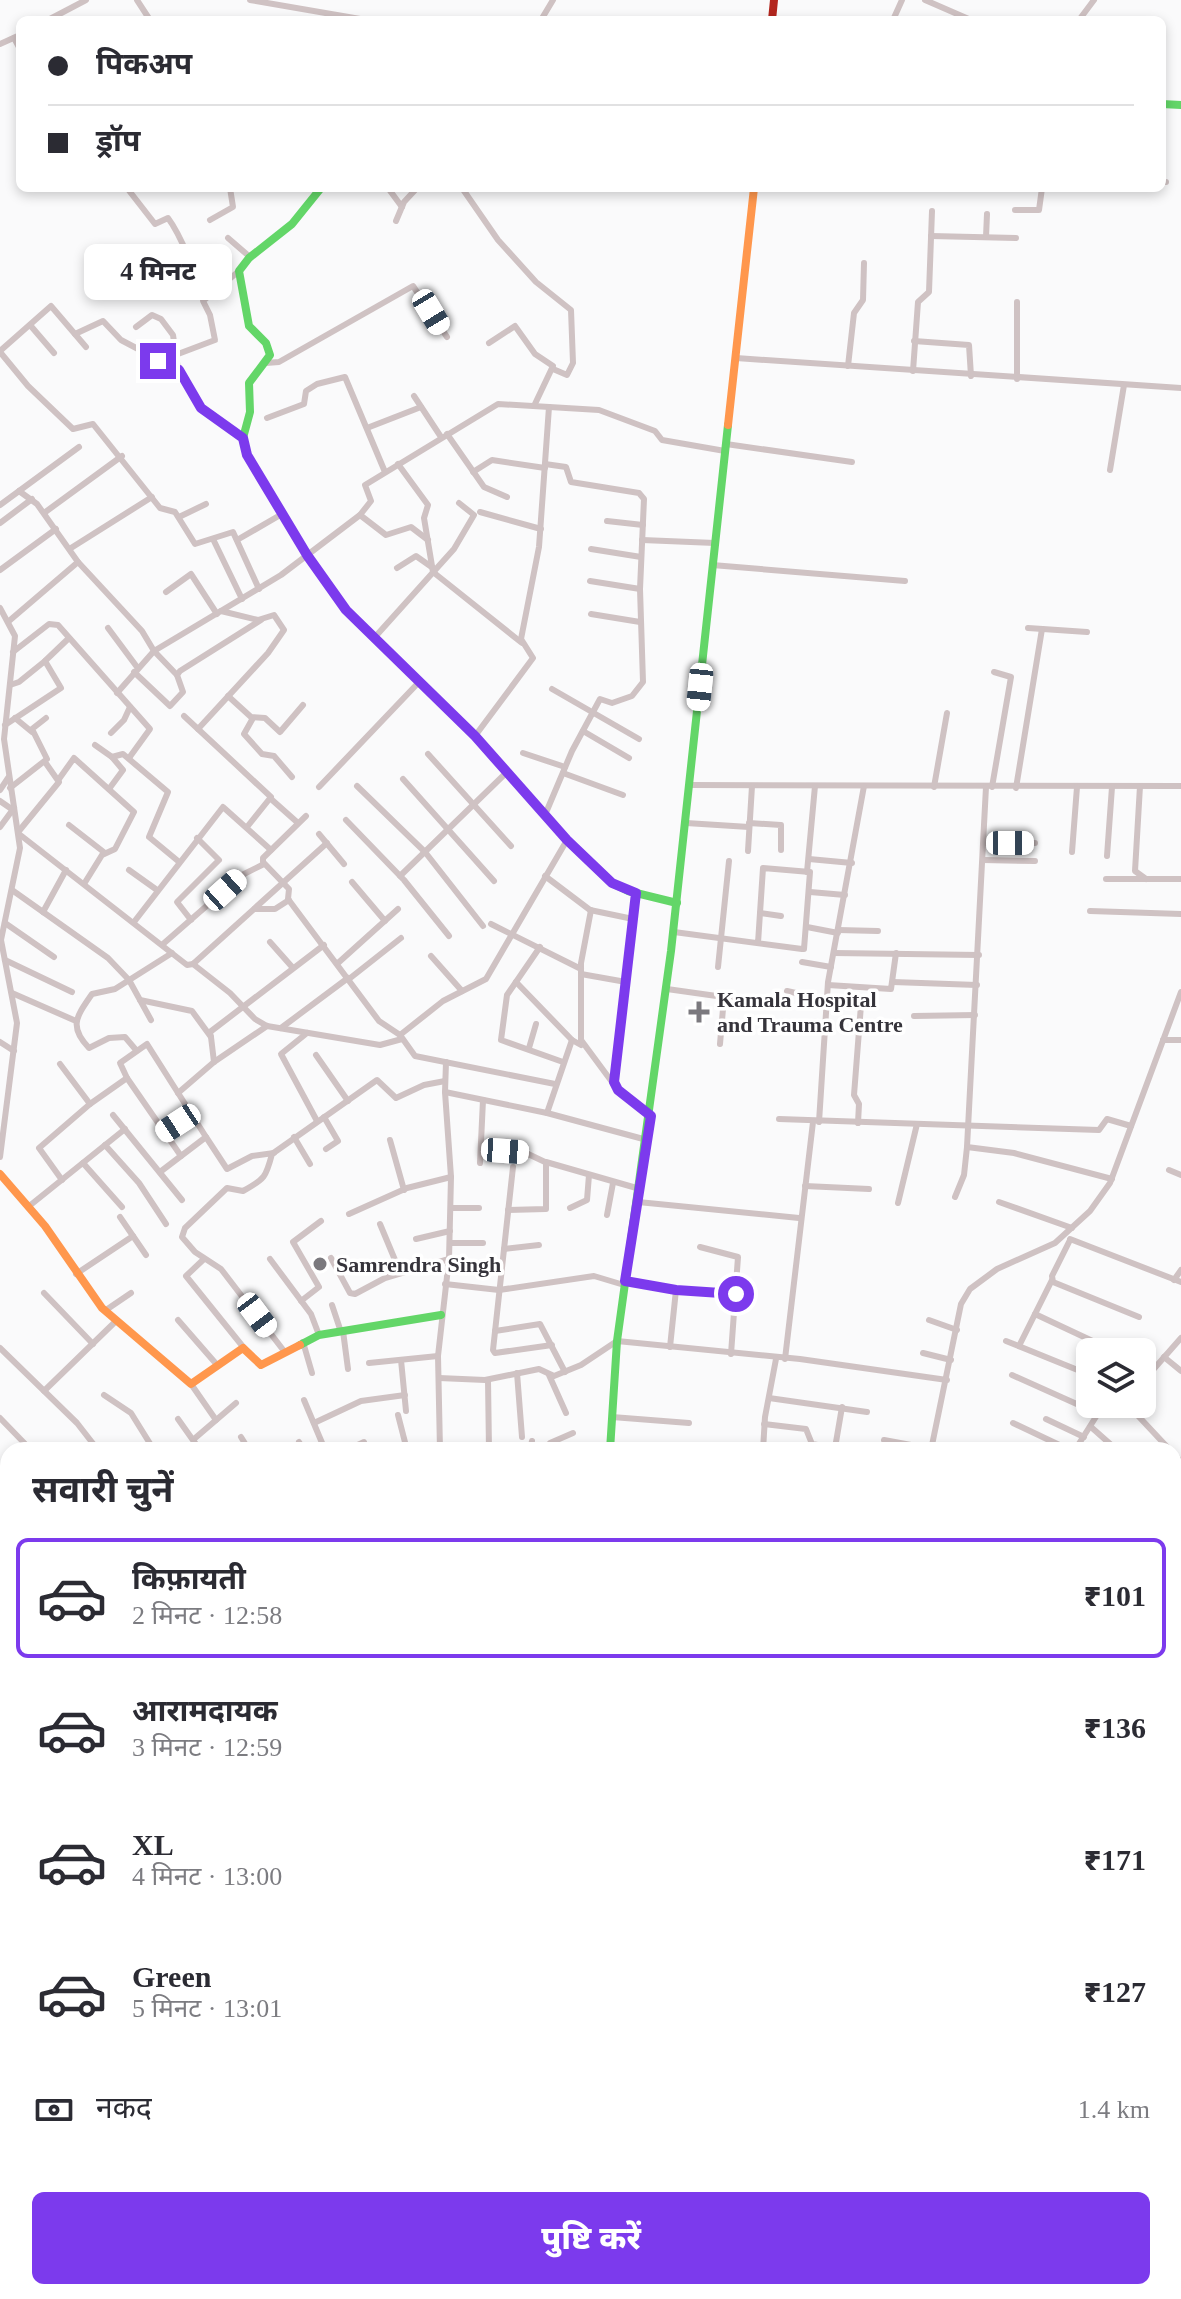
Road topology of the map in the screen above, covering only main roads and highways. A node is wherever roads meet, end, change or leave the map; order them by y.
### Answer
1 (319, 192) edge
2 (754, 192) edge
3 (677, 903) junction
4 (0, 1174) edge
5 (441, 1315) road end
6 (610, 1442) edge

1 - 3 main road
2 - 3 main road
3 - 6 main road
4 - 5 main road

